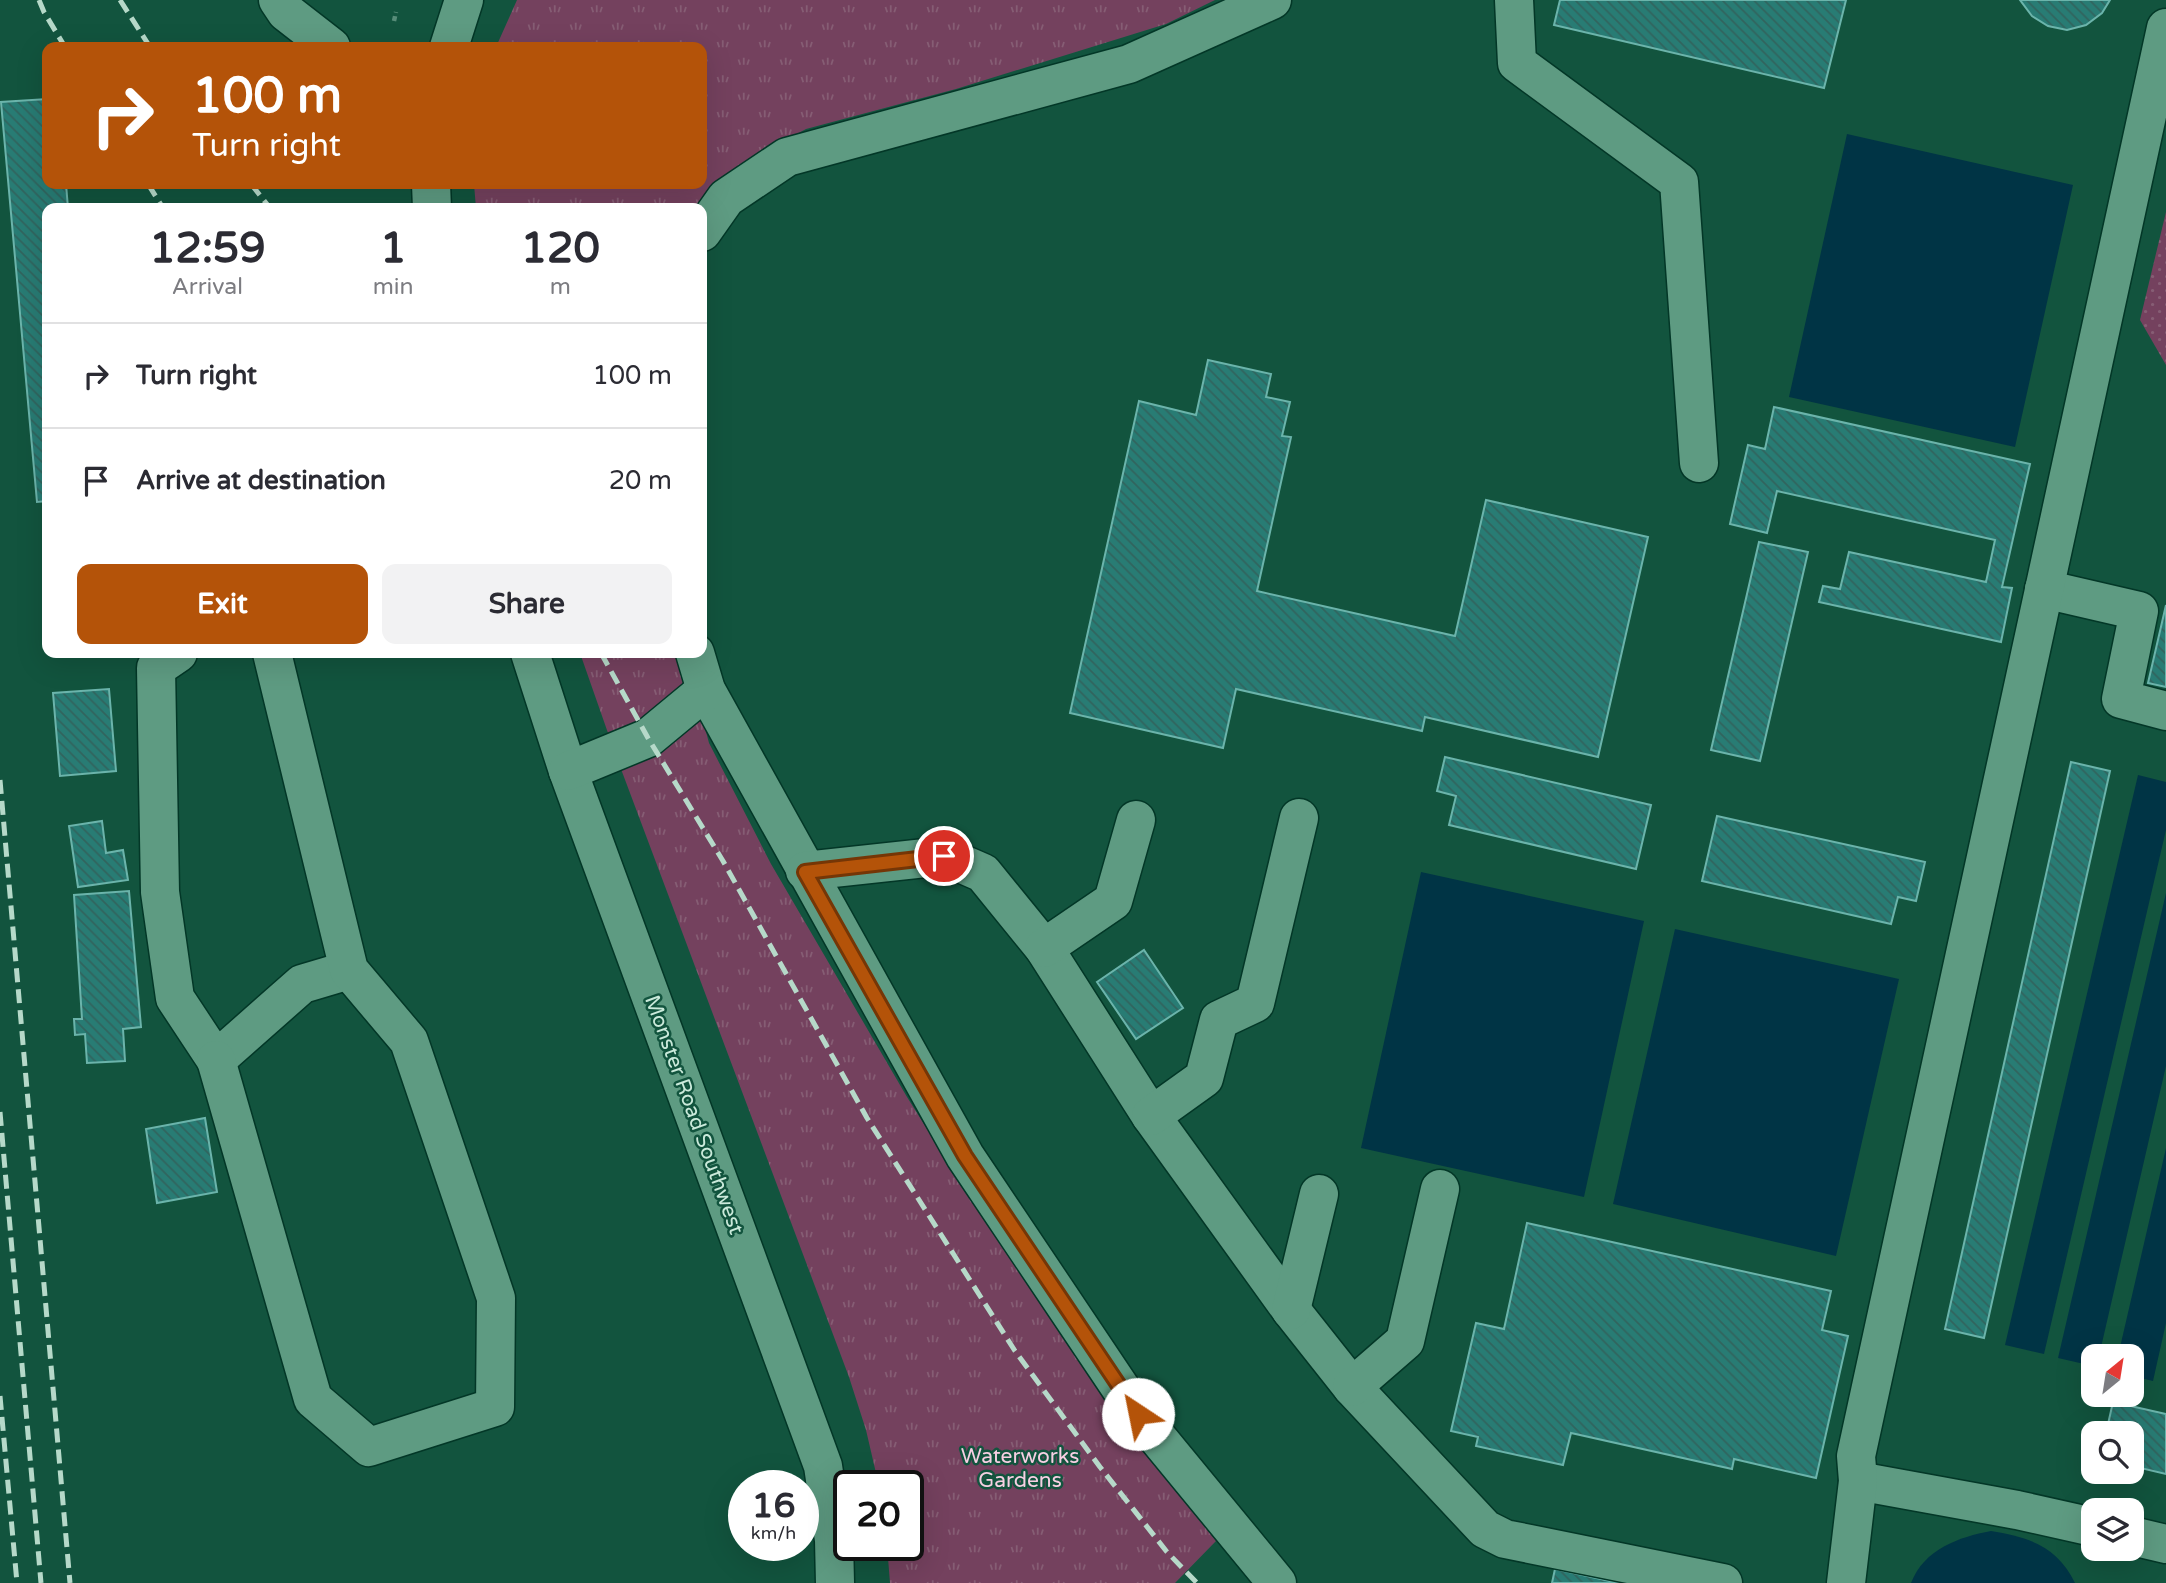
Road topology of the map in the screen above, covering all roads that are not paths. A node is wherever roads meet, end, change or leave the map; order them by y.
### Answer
1 (278, 0) edge
2 (464, 0) edge
3 (1272, 0) edge
4 (1514, 0) edge
5 (2166, 28) edge
6 (325, 42) edge
7 (451, 42) edge
8 (707, 225) edge
9 (1699, 463) dead end
10 (2044, 590) junction
11 (171, 658) edge
12 (273, 658) edge
13 (532, 658) edge
14 (696, 658) edge
15 (706, 690) junction
16 (2166, 711) edge
17 (568, 771) junction
18 (1299, 818) dead end
19 (1136, 820) dead end
20 (805, 872) junction
21 (1044, 948) junction
22 (349, 970) junction
23 (216, 1060) junction
24 (1151, 1116) junction
25 (1440, 1189) dead end
26 (1319, 1194) dead end
27 (1291, 1310) junction
28 (1352, 1387) junction
29 (1858, 1481) junction
30 (2081, 1524) edge
31 (2144, 1539) edge
32 (2166, 1544) edge
33 (835, 1583) edge
34 (1277, 1583) edge
35 (1723, 1583) edge
36 (1846, 1583) edge

1 - 6 street
2 - 7 street
3 - 8 street
4 - 9 street
5 - 10 street
10 - 16 street
10 - 29 street
11 - 23 street
12 - 22 street
13 - 17 street, Monster Road Southwest
14 - 15 street
15 - 17 street
15 - 20 street
17 - 33 street, Monster Road Southwest
18 - 24 street
19 - 21 street
20 - 21 street
20 - 34 street
21 - 24 street
22 - 23 street
22 - 23 street
24 - 27 street
25 - 28 street
26 - 27 street
27 - 28 street
28 - 35 street
29 - 30 street
29 - 36 street
31 - 32 street

